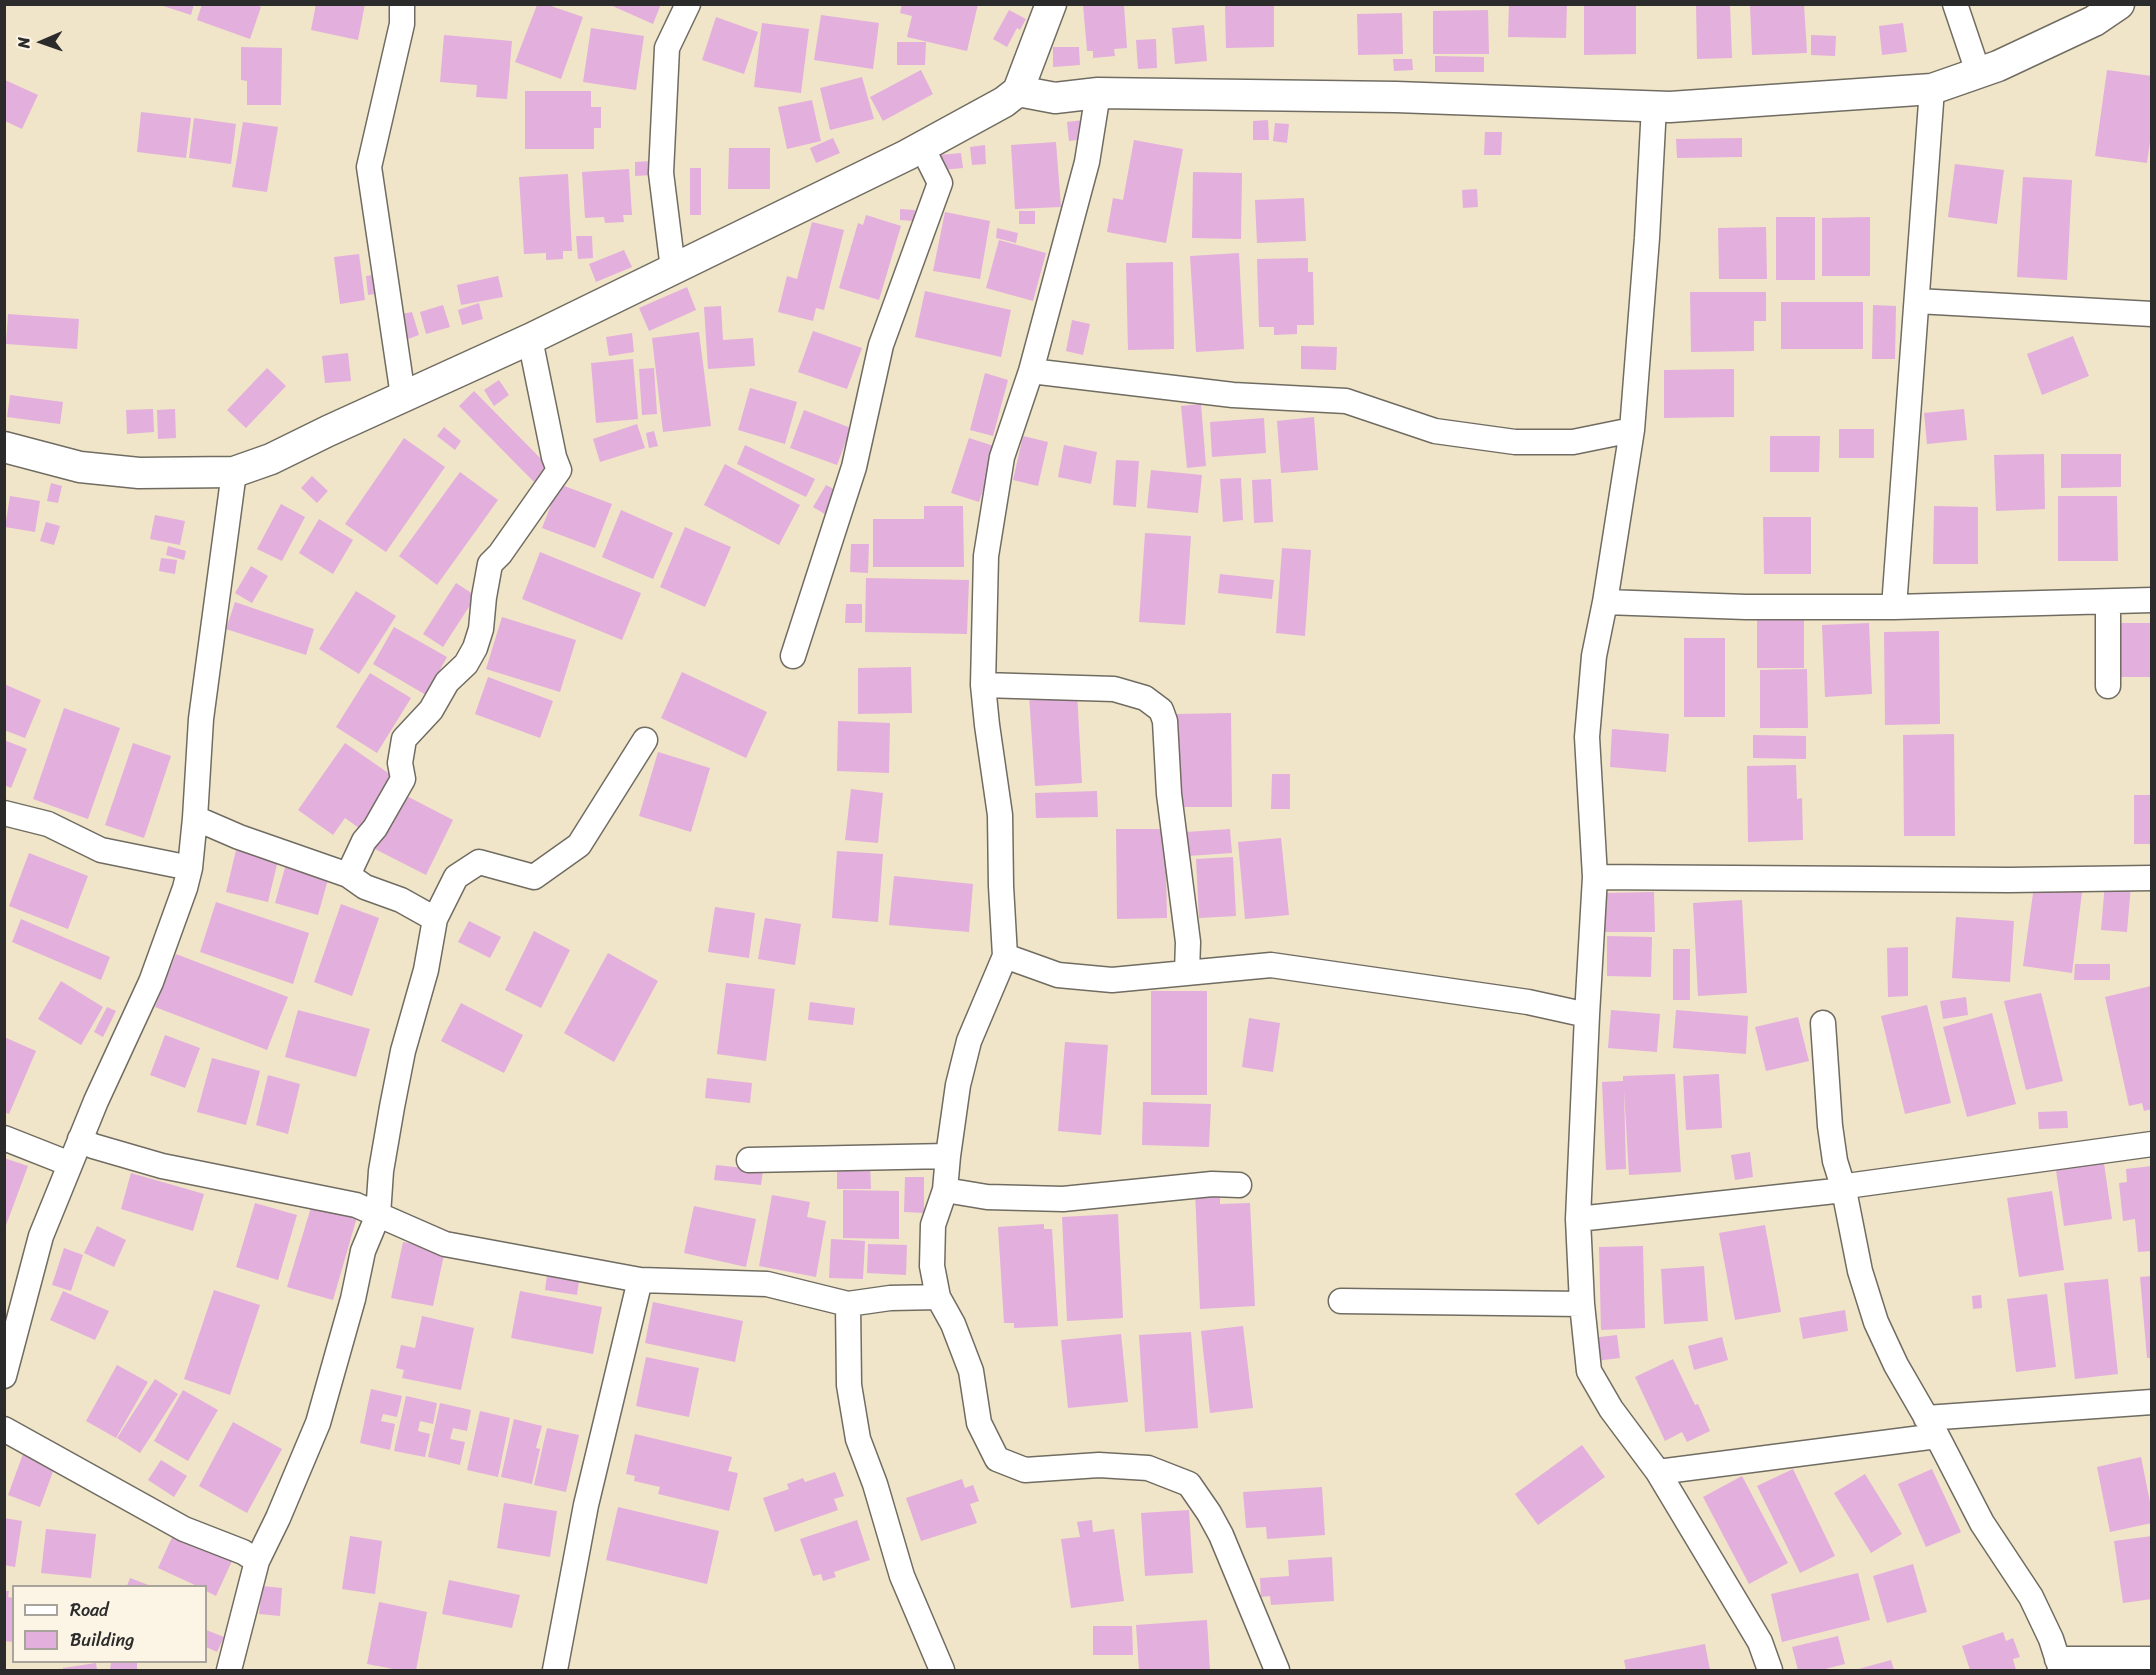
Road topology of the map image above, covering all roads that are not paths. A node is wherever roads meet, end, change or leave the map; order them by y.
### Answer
1 (402, 4) edge
2 (688, 4) edge
3 (1052, 4) edge
4 (1955, 4) edge
5 (2119, 4) edge
6 (1978, 72) junction
7 (1932, 89) junction
8 (1018, 91) junction
9 (1098, 93) junction
10 (1654, 106) junction
11 (922, 147) junction
12 (673, 269) junction
13 (1917, 301) junction
14 (2151, 314) edge
15 (530, 339) junction
16 (1031, 371) junction
17 (403, 396) junction
18 (1632, 430) junction
19 (4, 447) edge
20 (234, 472) junction
21 (2151, 600) edge
22 (1605, 602) junction
23 (2108, 602) junction
24 (1894, 607) junction
25 (793, 656) dead end
26 (983, 685) junction
27 (2108, 686) dead end
28 (645, 740) dead end
29 (4, 813) edge
30 (195, 818) junction
31 (190, 868) junction
32 (348, 874) junction
33 (1596, 877) junction
34 (2151, 878) edge
35 (435, 919) junction
36 (1005, 956) junction
37 (1187, 972) junction
38 (1587, 1015) junction
39 (1823, 1023) dead end
40 (4, 1138) edge
41 (80, 1139) junction
42 (2151, 1144) edge
43 (948, 1156) junction
44 (749, 1160) dead end
45 (70, 1164) junction
46 (1239, 1185) dead end
47 (945, 1190) junction
48 (1844, 1190) junction
49 (378, 1215) junction
50 (1578, 1219) junction
51 (640, 1280) junction
52 (938, 1297) junction
53 (1341, 1301) dead end
54 (848, 1304) junction
55 (1582, 1304) junction
56 (6, 1370) edge
57 (2151, 1402) edge
58 (1931, 1427) junction
59 (4, 1429) edge
60 (1658, 1472) junction
61 (257, 1561) junction
62 (2151, 1659) edge
63 (2059, 1665) edge
64 (560, 1670) edge
65 (229, 1671) edge
66 (942, 1671) edge
67 (1277, 1671) edge
68 (1770, 1671) edge

1 - 17 street
2 - 12 street
3 - 8 street
4 - 6 street
5 - 6 street
6 - 7 street
7 - 10 street
7 - 13 street
8 - 9 street
8 - 11 street
9 - 10 street
9 - 16 street
10 - 18 street
11 - 12 street
11 - 25 street
12 - 15 street
13 - 14 street
13 - 24 street
15 - 17 street
15 - 32 street
16 - 18 street
16 - 26 street
17 - 20 street
18 - 22 street
19 - 20 street
20 - 30 street
21 - 23 street
22 - 24 street
22 - 33 street
23 - 24 street
23 - 27 street
26 - 36 street
26 - 37 street
28 - 35 street
29 - 31 street
30 - 31 street
30 - 32 street
31 - 41 street
32 - 35 street
33 - 34 street
33 - 38 street
35 - 49 street
36 - 37 street
36 - 43 street
37 - 38 street
38 - 50 street
39 - 48 street
40 - 45 street
41 - 45 street
41 - 49 street
42 - 48 street
43 - 44 street
43 - 47 street
45 - 56 street
46 - 47 street
47 - 52 street
48 - 50 street
48 - 58 street
49 - 51 street
49 - 61 street
50 - 55 street
51 - 54 street
51 - 64 street
52 - 54 street
52 - 67 street
53 - 55 street
54 - 66 street
55 - 60 street
57 - 58 street
58 - 60 street
58 - 63 street
59 - 61 street
60 - 68 street
61 - 65 street
62 - 63 street

